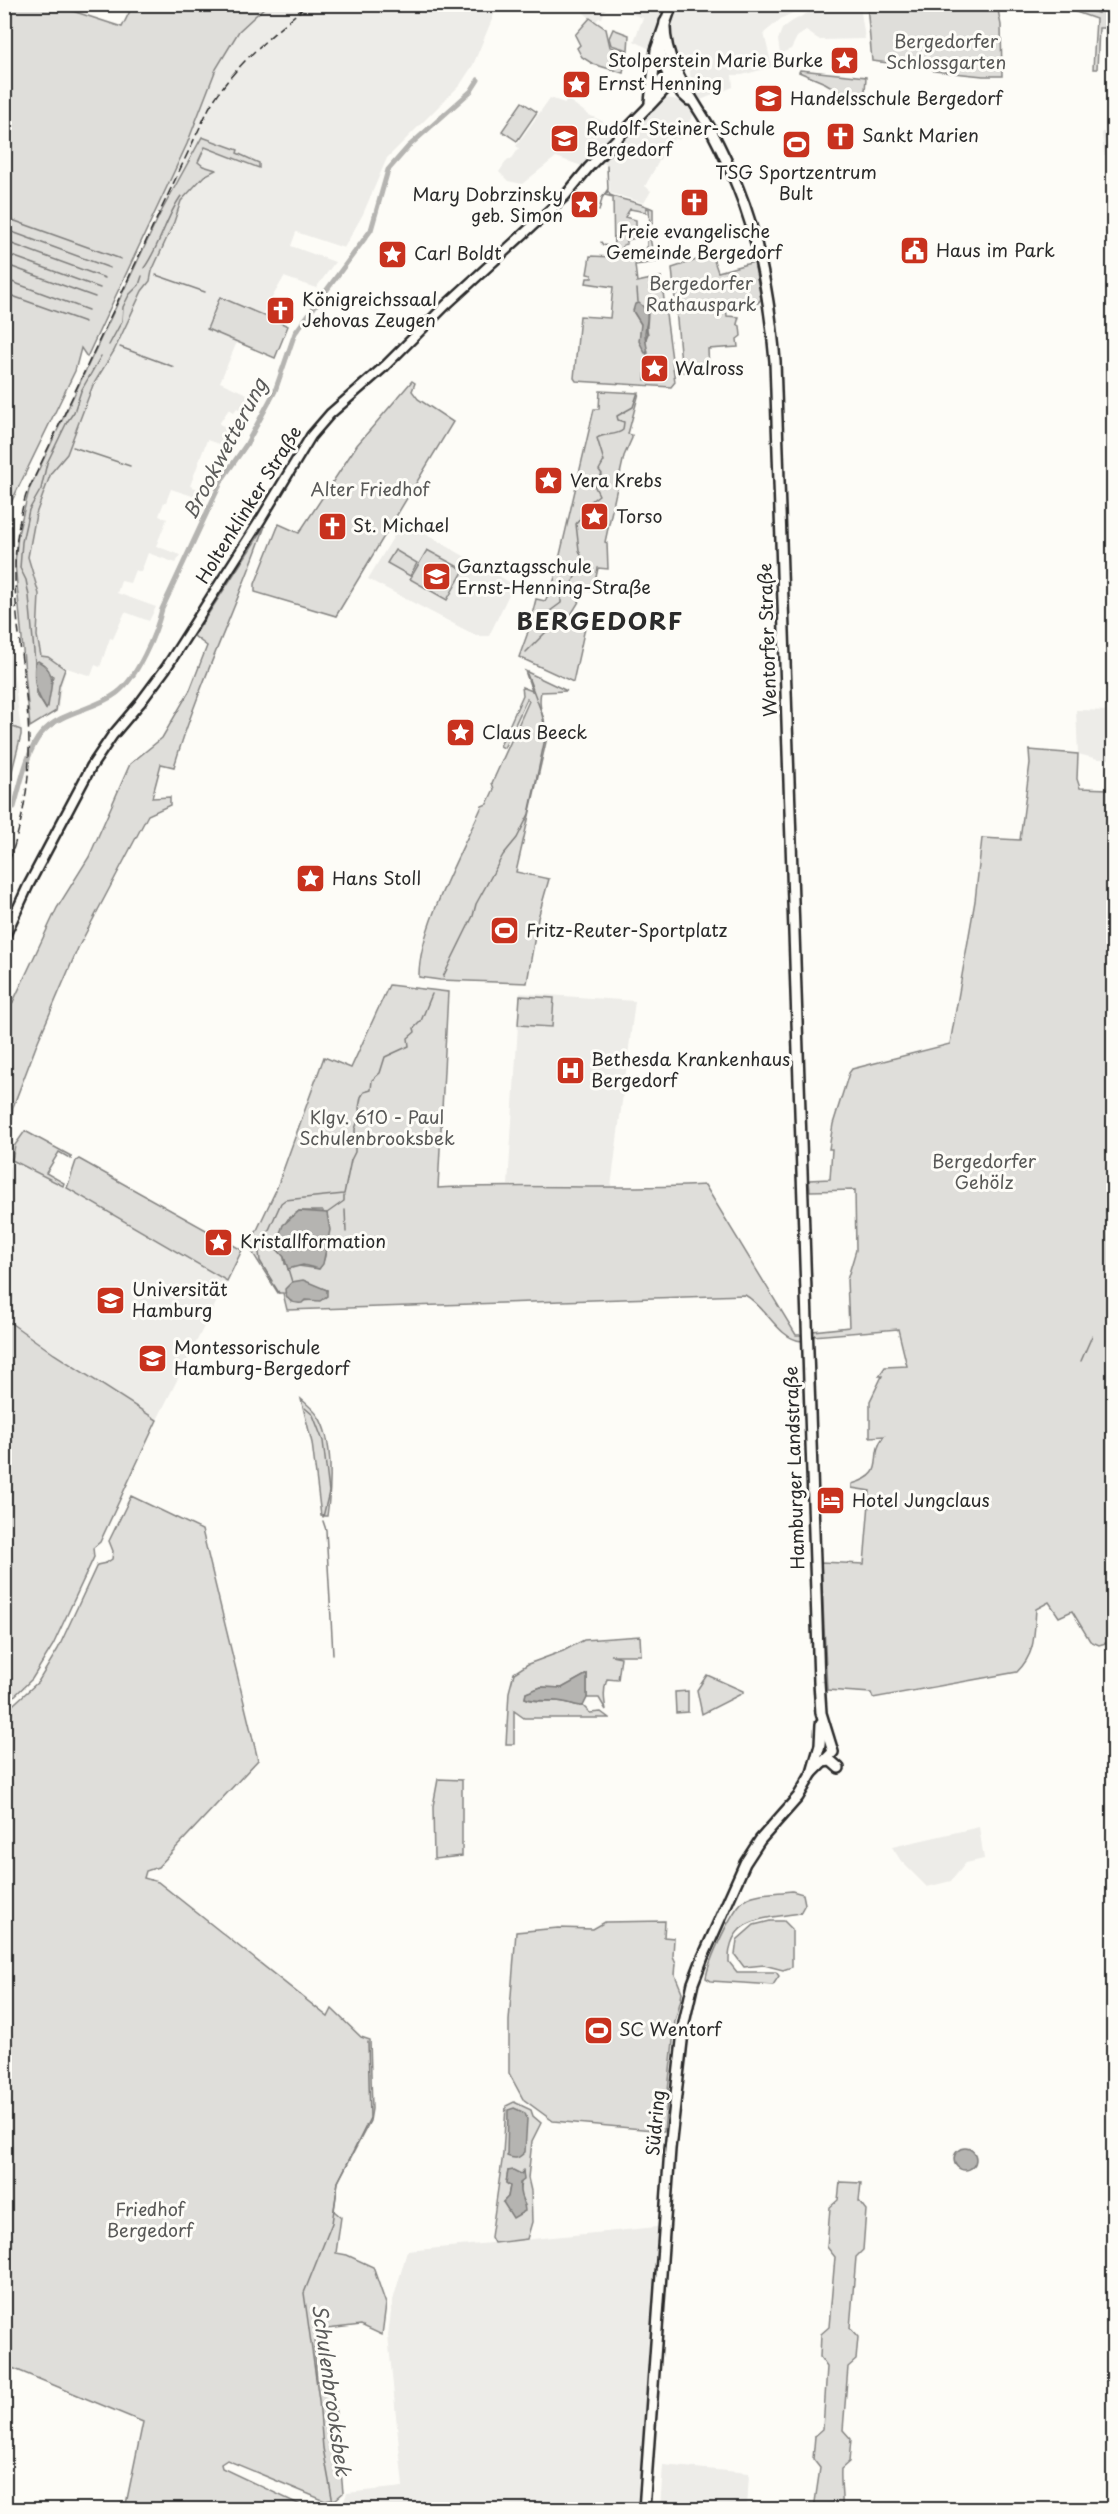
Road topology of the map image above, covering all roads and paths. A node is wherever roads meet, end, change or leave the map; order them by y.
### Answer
1 (672, 4) edge
2 (665, 22) junction
3 (658, 40) junction
4 (673, 78) junction
5 (662, 93) junction
6 (692, 104) junction
7 (649, 105) junction
8 (4, 938) edge
9 (803, 1181) joint
10 (821, 1713) junction
11 (819, 1758) junction
12 (839, 1768) dead end
13 (644, 2510) edge

1 - 2 main road
2 - 3 main road
2 - 4 main road
3 - 4 main road, Wentorfer Straße
3 - 7 main road
4 - 5 main road
4 - 6 main road, Wentorfer Straße
4 - 7 main road
5 - 6 main road
5 - 7 main road
6 - 9 main road, Wentorfer Straße
7 - 8 main road, Holtenklinker Straße
9 - 10 main road, Hamburger Landstraße
10 - 11 main road, Südring
10 - 11 main road, Hamburger Landstraße
11 - 12 main road
11 - 13 main road, Südring

